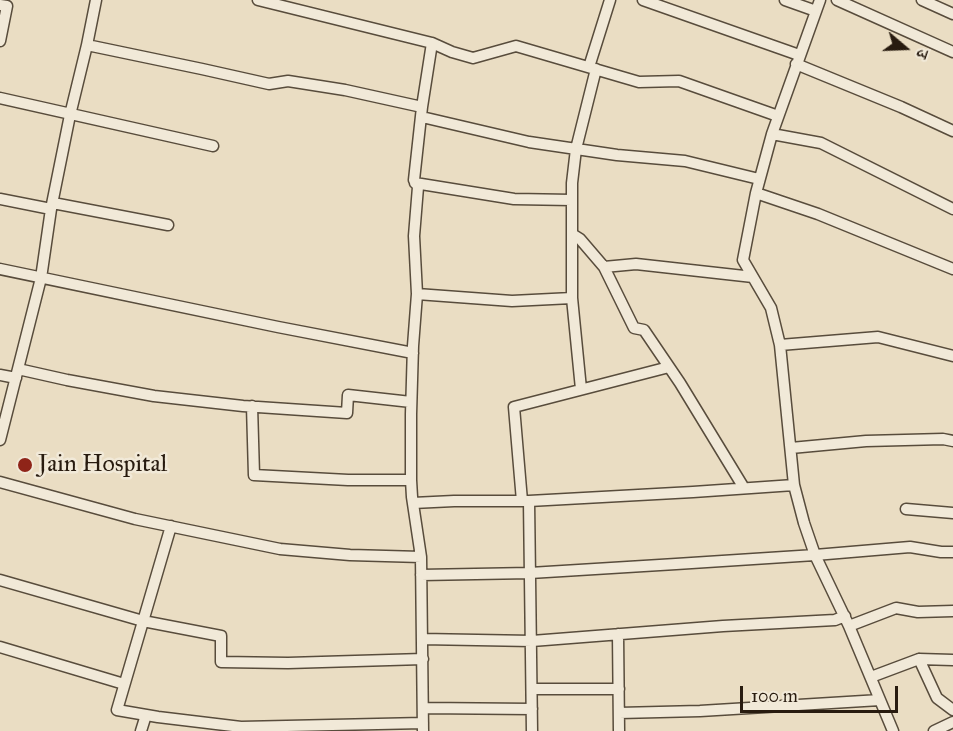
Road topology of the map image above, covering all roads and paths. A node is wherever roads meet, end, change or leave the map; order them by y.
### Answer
1 (96, 0) edge
2 (258, 0) edge
3 (610, 0) edge
4 (643, 0) edge
5 (785, 0) edge
6 (820, 0) edge
7 (837, 0) edge
8 (922, 0) edge
9 (0, 5) edge
10 (816, 11) junction
11 (953, 14) edge
12 (0, 41) edge
13 (432, 44) junction
14 (87, 45) junction
15 (953, 52) edge
16 (798, 59) junction
17 (593, 68) junction
18 (0, 98) edge
19 (422, 112) junction
20 (70, 115) junction
21 (778, 116) junction
22 (953, 131) edge
23 (772, 134) junction
24 (213, 146) dead end
25 (576, 149) junction
26 (759, 179) junction
27 (416, 183) junction
28 (756, 193) junction
29 (0, 199) edge
30 (572, 200) junction
31 (52, 206) junction
32 (953, 209) edge
33 (168, 225) dead end
34 (572, 234) junction
35 (604, 267) junction
36 (0, 269) edge
37 (953, 269) edge
38 (753, 277) junction
39 (41, 278) junction
40 (417, 294) junction
41 (572, 298) junction
42 (780, 345) junction
43 (413, 353) junction
44 (953, 356) edge
45 (669, 367) junction
46 (17, 374) junction
47 (0, 375) edge
48 (581, 388) junction
49 (411, 402) junction
50 (252, 406) junction
51 (0, 440) edge
52 (953, 441) edge
53 (791, 448) junction
54 (411, 480) junction
55 (0, 482) edge
56 (795, 484) junction
57 (744, 488) junction
58 (526, 501) junction
59 (413, 504) junction
60 (906, 509) dead end
61 (953, 513) edge
62 (171, 526) junction
63 (953, 552) edge
64 (815, 555) junction
65 (421, 557) junction
66 (530, 573) junction
67 (422, 575) junction
68 (0, 580) edge
69 (953, 611) edge
70 (143, 621) junction
71 (847, 621) junction
72 (618, 634) junction
73 (422, 639) junction
74 (532, 641) junction
75 (0, 647) edge
76 (919, 658) junction
77 (423, 659) junction
78 (953, 660) edge
79 (871, 677) junction
80 (124, 684) junction
81 (532, 689) junction
82 (619, 689) junction
83 (880, 700) junction
84 (423, 708) junction
85 (532, 708) junction
86 (953, 710) edge
87 (619, 713) junction
88 (146, 715) junction
89 (953, 722) edge
90 (423, 727) edge
91 (141, 731) edge
92 (532, 731) edge
93 (619, 731) edge
94 (893, 731) edge
95 (934, 731) edge

1 - 14 street
2 - 13 street
3 - 17 street
4 - 16 street
5 - 10 street
6 - 10 street
7 - 15 street
8 - 11 street
9 - 12 street
10 - 16 street
13 - 17 street
13 - 19 street
14 - 19 street
14 - 20 street
16 - 21 street
16 - 22 street
17 - 21 street
17 - 25 street
18 - 20 street
19 - 25 street
19 - 27 street
20 - 24 street
20 - 31 street
21 - 23 street
23 - 26 street
23 - 32 street
25 - 26 street
25 - 30 street
26 - 28 street
27 - 30 street
27 - 40 street
28 - 37 street
28 - 38 street
29 - 31 street
30 - 34 street
31 - 33 street
31 - 39 street
34 - 35 street
34 - 41 street
35 - 38 street
35 - 45 street
36 - 39 street
38 - 42 street
39 - 43 street
39 - 46 street
40 - 41 street
40 - 43 street
41 - 48 street
42 - 44 street
42 - 53 street
43 - 49 street
45 - 48 street
45 - 57 street
46 - 47 street
46 - 50 street
46 - 51 street
48 - 58 street
49 - 50 street
49 - 54 street
50 - 54 street
52 - 53 street
53 - 56 street
54 - 59 street
55 - 62 street
56 - 57 street
56 - 64 street
57 - 58 street
58 - 59 street
58 - 66 street
59 - 65 street
60 - 61 street
62 - 65 street
62 - 70 street
63 - 64 street
64 - 66 street
64 - 71 street
65 - 67 street
66 - 67 street
66 - 74 street
67 - 73 street
68 - 70 street
69 - 71 street
70 - 77 street
70 - 80 street
71 - 72 street
71 - 79 street
72 - 74 street
72 - 82 street
73 - 74 street
73 - 77 street
74 - 81 street
75 - 80 street
76 - 78 street
76 - 79 street
76 - 86 street
77 - 84 street
79 - 83 street
80 - 88 street
81 - 82 street
81 - 85 street
82 - 87 street
83 - 87 street
83 - 94 street
84 - 85 street
84 - 90 street
85 - 92 street
87 - 93 street
88 - 90 street
88 - 91 street
89 - 95 street

